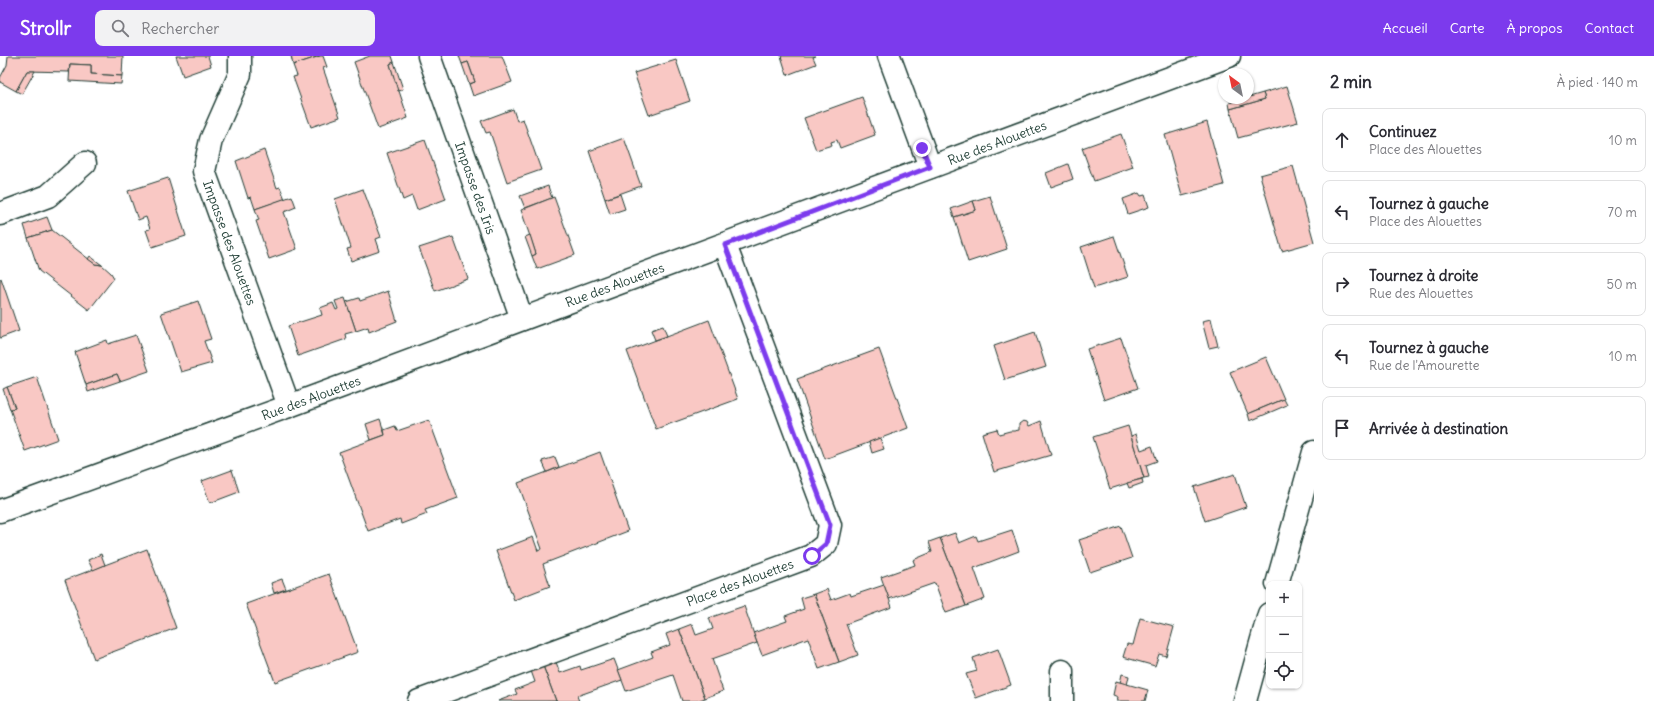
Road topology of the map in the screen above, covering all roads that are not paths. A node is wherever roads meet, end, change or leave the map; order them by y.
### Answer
1 (240, 56) edge
2 (429, 56) edge
3 (889, 56) edge
4 (1229, 56) edge
5 (85, 163) dead end
6 (930, 167) junction
7 (0, 214) edge
8 (725, 245) junction
9 (522, 319) junction
10 (289, 406) junction
11 (1314, 452) edge
12 (0, 510) edge
13 (1278, 581) edge
14 (1268, 617) edge
15 (1062, 671) dead end
16 (419, 701) edge
17 (1062, 701) edge
18 (1245, 701) edge

1 - 10 street, Impasse des Alouettes
2 - 9 street, Impasse des Iris
3 - 6 street
4 - 6 street, Rue des Alouettes
5 - 7 street
6 - 8 street, Rue des Alouettes
8 - 9 street, Rue des Alouettes
8 - 16 street, Place des Alouettes
9 - 10 street, Rue des Alouettes
10 - 12 street, Rue des Alouettes
11 - 13 street
14 - 18 street
15 - 17 street

